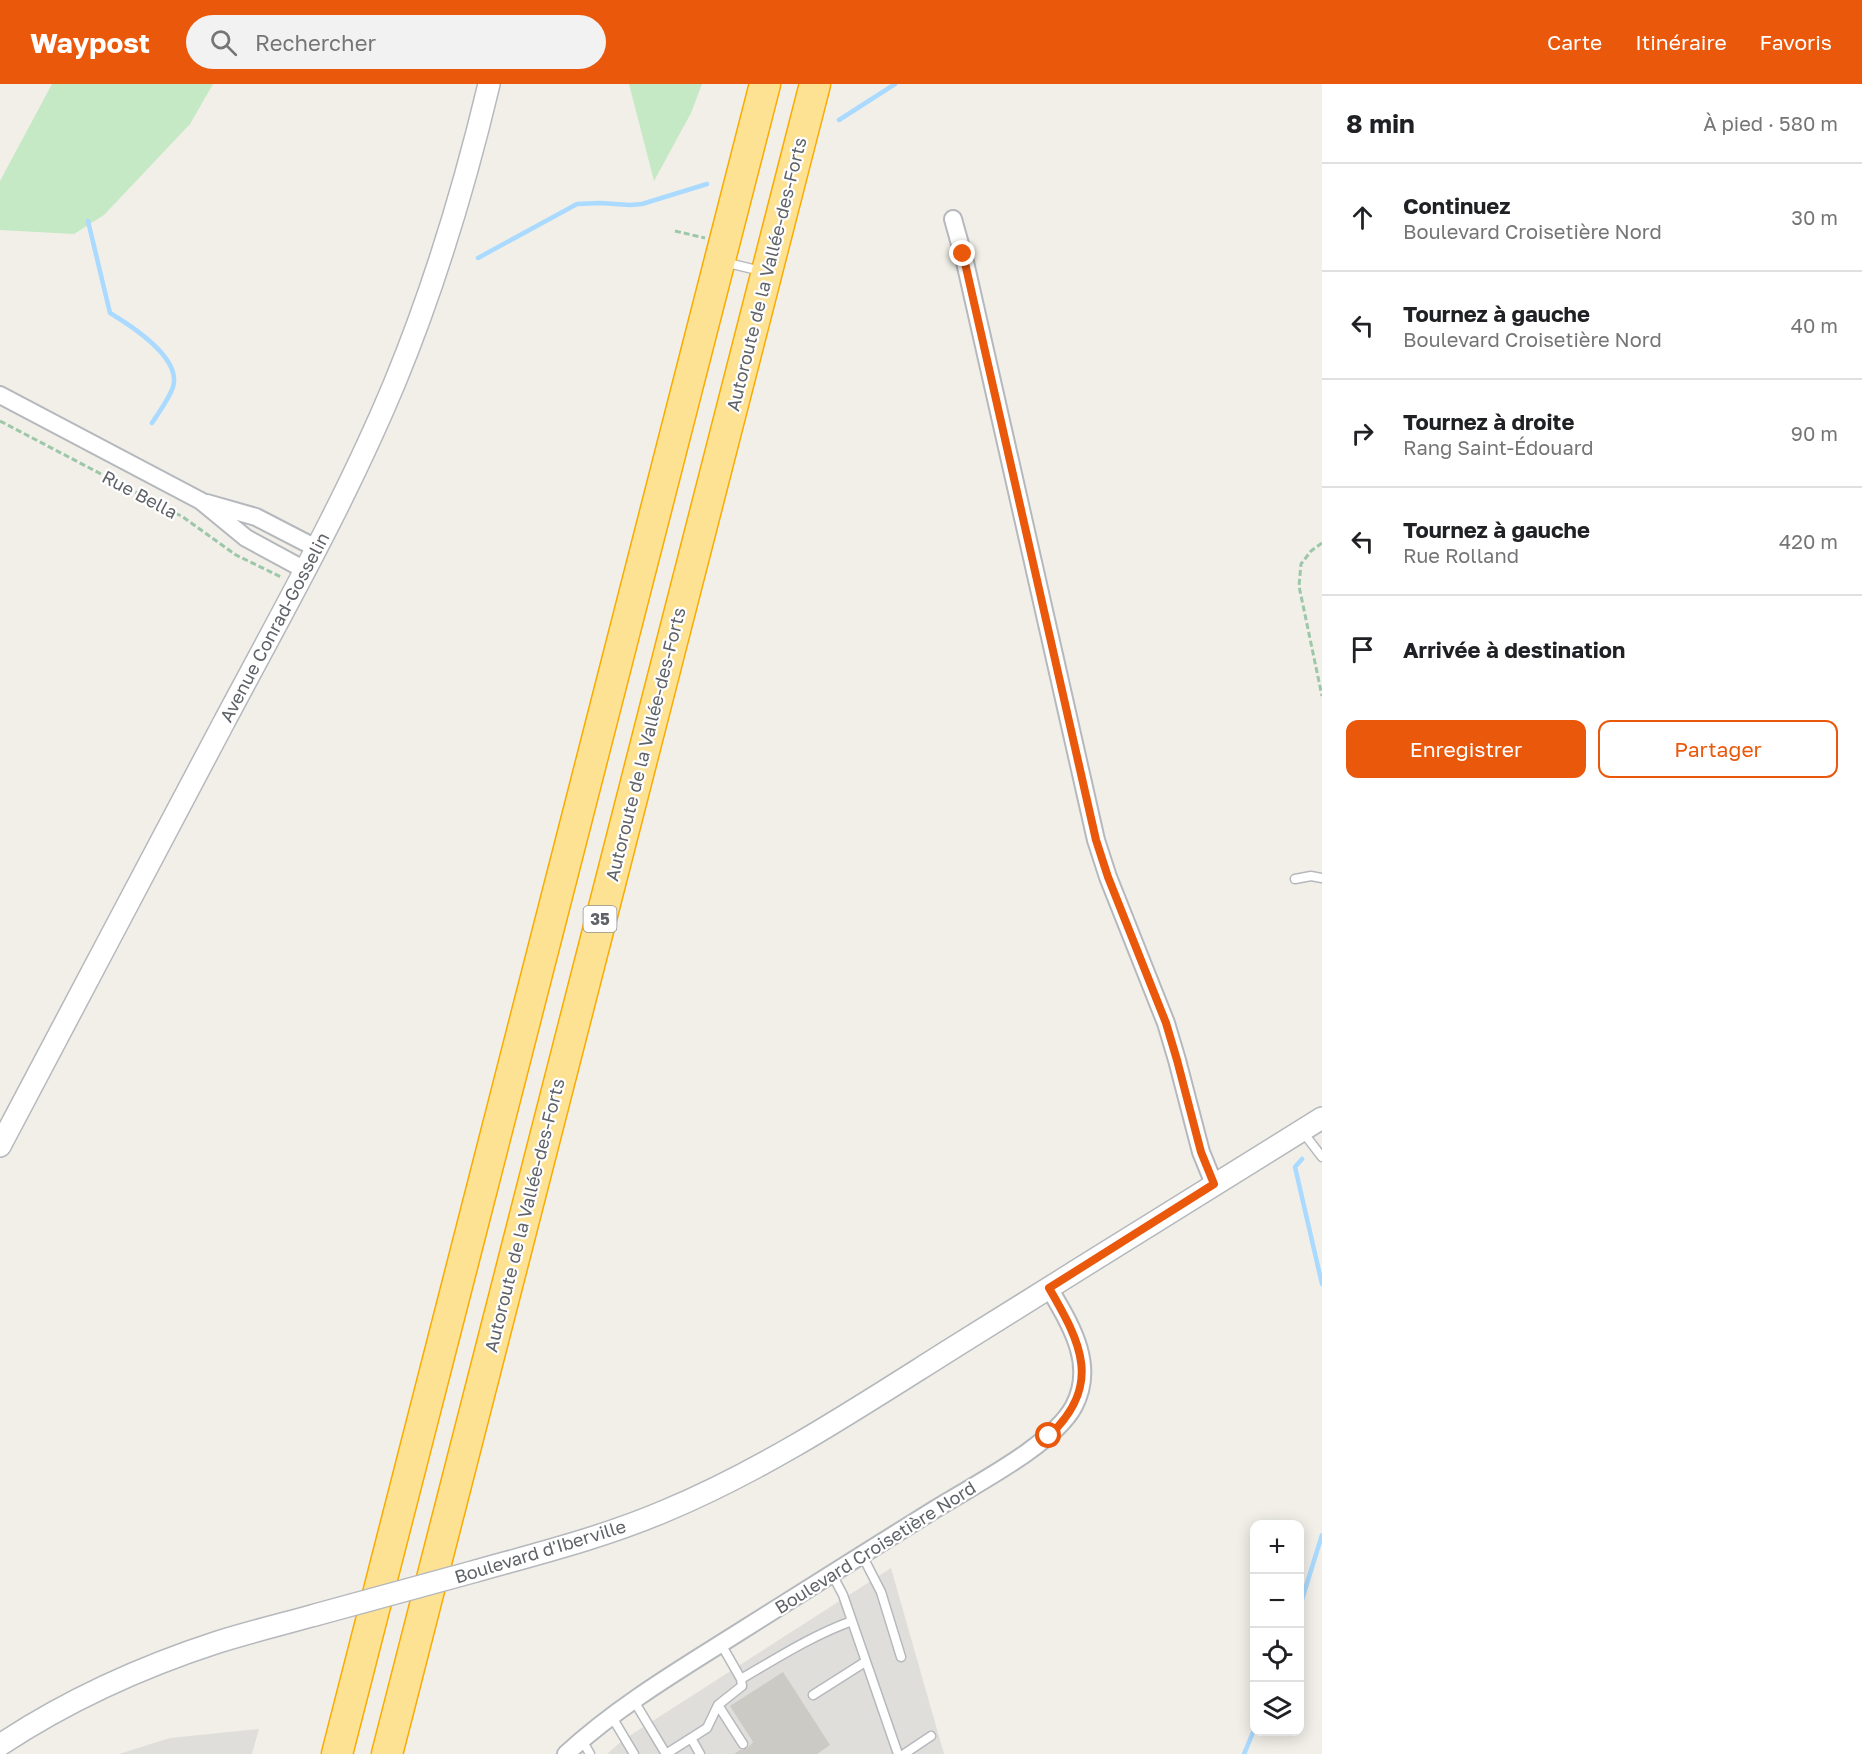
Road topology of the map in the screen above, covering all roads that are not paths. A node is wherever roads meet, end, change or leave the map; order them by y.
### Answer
1 (489, 84) edge
2 (765, 84) edge
3 (815, 84) edge
4 (953, 219) dead end
5 (721, 252) junction
6 (767, 272) junction
7 (0, 395) edge
8 (201, 501) junction
9 (316, 548) junction
10 (305, 570) junction
11 (1322, 878) edge
12 (1295, 879) dead end
13 (1322, 1118) edge
14 (1302, 1130) junction
15 (0, 1146) edge
16 (1322, 1158) edge
17 (1214, 1184) junction
18 (1049, 1288) junction
19 (862, 1555) junction
20 (832, 1574) junction
21 (852, 1621) junction
22 (721, 1644) junction
23 (901, 1657) dead end
24 (865, 1662) junction
25 (741, 1679) junction
26 (813, 1695) dead end
27 (634, 1701) junction
28 (718, 1704) junction
29 (612, 1717) junction
30 (931, 1736) dead end
31 (691, 1738) junction
32 (742, 1744) dead end
33 (0, 1745) edge
34 (586, 1747) edge
35 (337, 1754) edge
36 (387, 1754) edge
37 (566, 1754) edge
38 (634, 1754) edge
39 (666, 1754) edge
40 (700, 1754) edge
41 (898, 1754) edge
42 (904, 1754) edge

1 - 9 street, Avenue Conrad-Gosselin
2 - 5 highway
3 - 6 highway, Autoroute de la Vallée-des-Forts / 35
4 - 17 street
5 - 6 lane
5 - 35 highway
6 - 36 highway, Autoroute de la Vallée-des-Forts / 35
7 - 8 street, Rue Bella
8 - 9 street, Rue Bella
8 - 10 street, Rue Bella
9 - 10 street, Avenue Conrad-Gosselin
10 - 15 street, Avenue Conrad-Gosselin
11 - 12 lane
13 - 14 street, Boulevard d'Iberville
14 - 16 lane
14 - 17 street, Boulevard d'Iberville
17 - 18 street, Boulevard d'Iberville
18 - 19 street, Boulevard Croisetière Nord
18 - 33 street, Boulevard d'Iberville, bridge
19 - 20 street, Boulevard Croisetière Nord
19 - 23 lane
20 - 21 lane
20 - 22 street, Boulevard Croisetière Nord
21 - 24 lane
21 - 25 lane
22 - 25 lane
22 - 27 street, Boulevard Croisetière Nord
24 - 26 lane
24 - 41 lane
25 - 28 lane
27 - 29 street, Boulevard Croisetière Nord
27 - 39 lane
28 - 31 lane
28 - 32 lane
29 - 34 street, Boulevard Croisetière Nord
29 - 38 lane
30 - 42 lane
31 - 39 lane
31 - 40 lane
34 - 37 street, Boulevard Croisetière Nord

